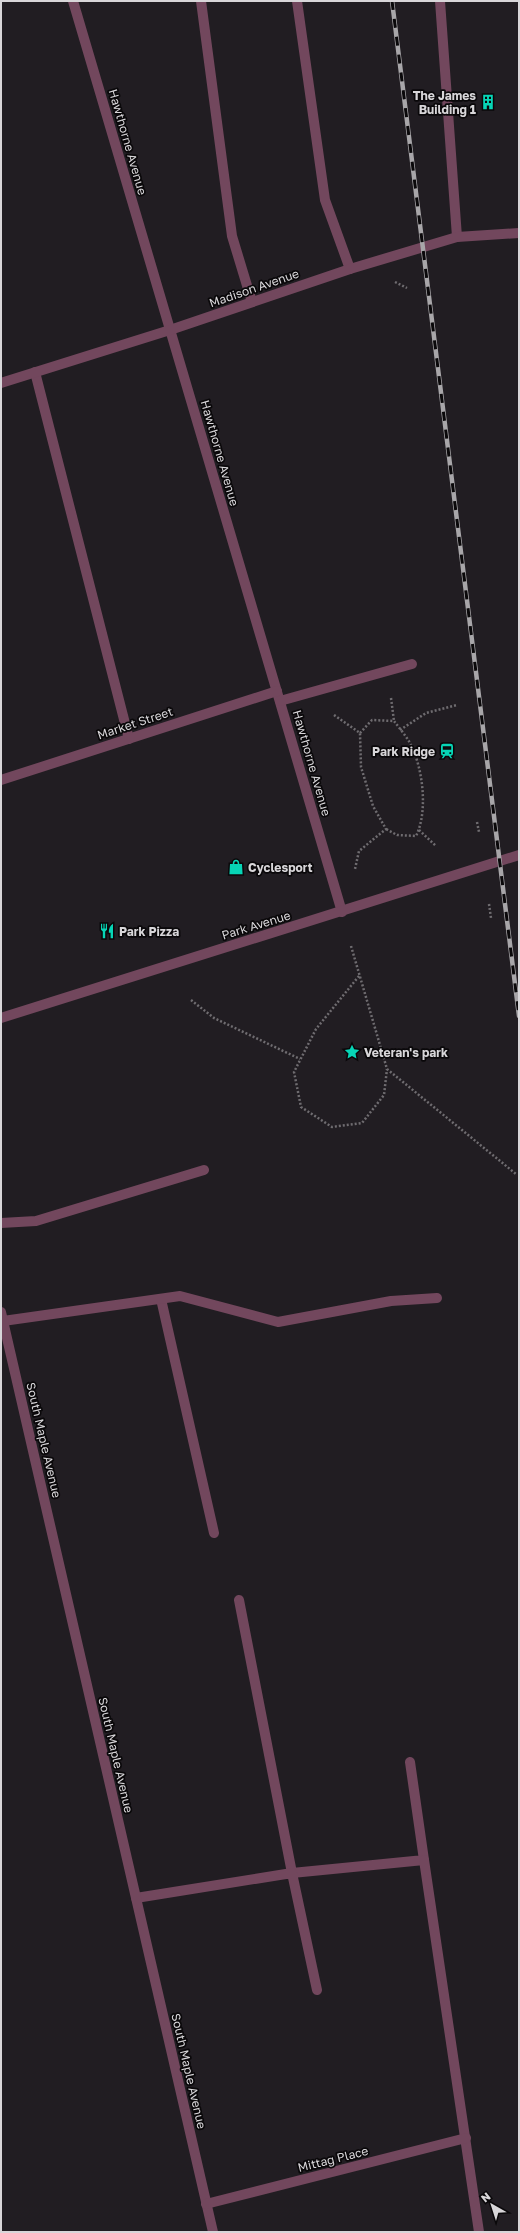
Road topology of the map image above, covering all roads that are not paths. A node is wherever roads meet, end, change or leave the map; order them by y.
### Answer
1 (73, 1) edge
2 (201, 1) edge
3 (297, 1) edge
4 (440, 1) edge
5 (519, 233) edge
6 (457, 237) junction
7 (350, 269) junction
8 (252, 302) junction
9 (170, 330) junction
10 (35, 372) junction
11 (1, 383) edge
12 (412, 664) dead end
13 (277, 691) junction
14 (280, 701) junction
15 (129, 739) junction
16 (1, 780) edge
17 (519, 855) edge
18 (342, 912) junction
19 (1, 1018) edge
20 (204, 1170) dead end
21 (1, 1223) edge
22 (437, 1298) dead end
23 (161, 1299) junction
24 (2, 1317) edge
25 (214, 1533) dead end
26 (239, 1600) dead end
27 (410, 1762) dead end
28 (424, 1860) junction
29 (292, 1873) junction
30 (136, 1898) junction
31 (317, 1990) dead end
32 (466, 2138) junction
33 (206, 2204) junction
34 (213, 2232) edge
35 (479, 2232) edge

1 - 9 street, Hawthorne Avenue
2 - 8 street
3 - 7 street
4 - 6 street
5 - 6 street, Madison Avenue
6 - 7 street, Madison Avenue
7 - 8 street, Madison Avenue
8 - 9 street, Madison Avenue
9 - 10 street, Madison Avenue
9 - 13 street, Hawthorne Avenue
10 - 11 street, Madison Avenue
10 - 15 street
12 - 14 street
13 - 14 street, Hawthorne Avenue
13 - 15 street, Market Street
14 - 18 street, Hawthorne Avenue
15 - 16 street, Market Street
17 - 18 street, Park Avenue
18 - 19 street, Park Avenue
20 - 21 street
22 - 23 street
23 - 24 street
23 - 25 street
24 - 30 street, South Maple Avenue
26 - 29 street
27 - 28 street
28 - 29 street
28 - 32 street
29 - 30 street
29 - 31 street
30 - 33 street, South Maple Avenue
32 - 33 street, Mittag Place
32 - 35 street
33 - 34 street, South Maple Avenue

